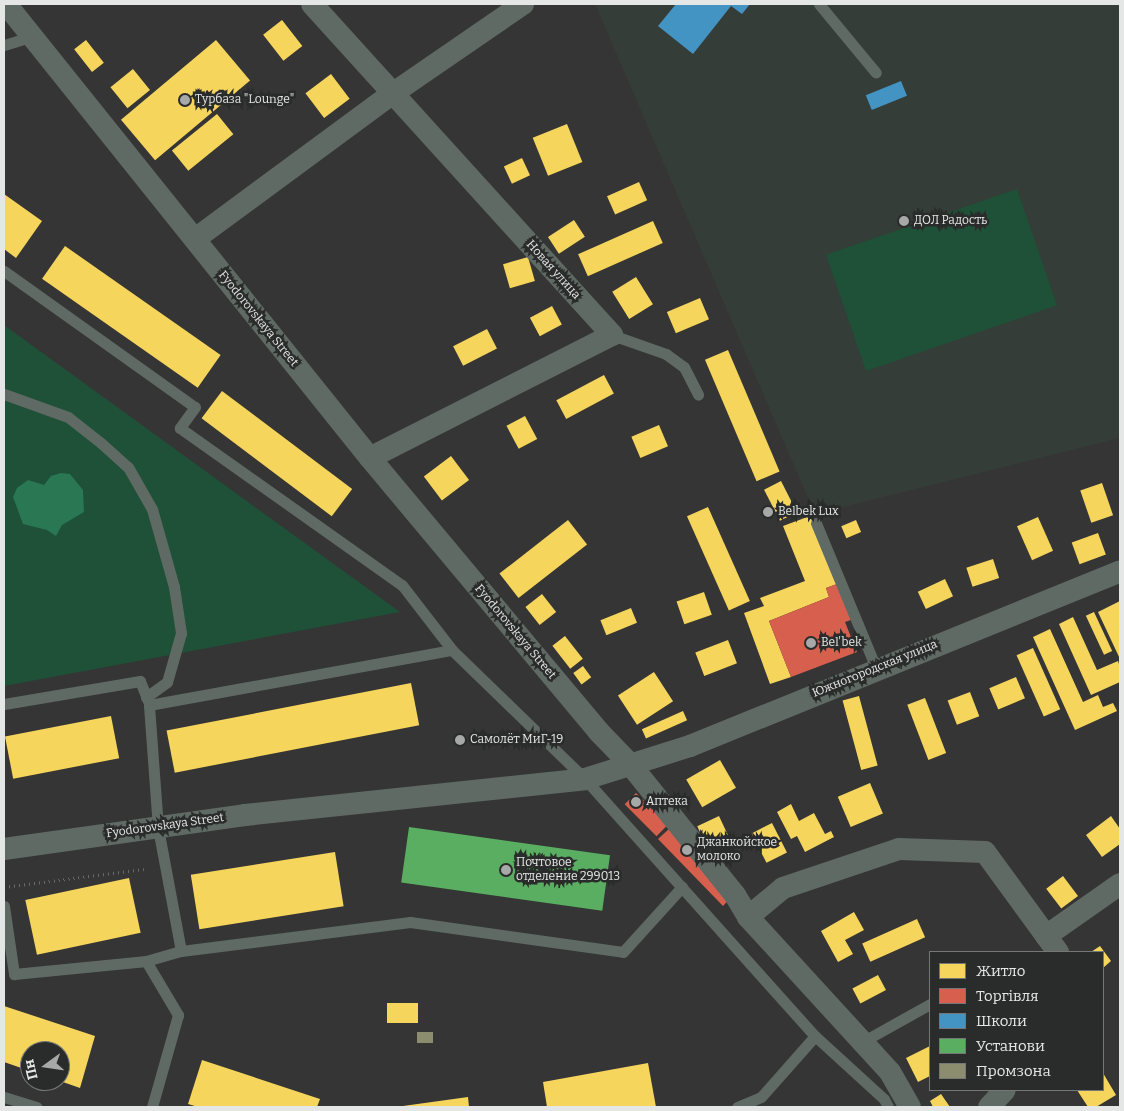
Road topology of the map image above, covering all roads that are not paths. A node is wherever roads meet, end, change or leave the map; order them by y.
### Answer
1 (6, 4) edge
2 (312, 4) edge
3 (523, 4) edge
4 (819, 4) edge
5 (33, 36) junction
6 (4, 45) edge
7 (876, 73) dead end
8 (392, 94) junction
9 (195, 239) junction
10 (4, 271) edge
11 (612, 335) junction
12 (4, 394) edge
13 (698, 395) dead end
14 (370, 458) junction
15 (816, 523) dead end
16 (1120, 571) edge
17 (452, 650) junction
18 (876, 668) junction
19 (148, 701) junction
20 (4, 704) edge
21 (630, 764) junction
22 (585, 779) junction
23 (158, 828) junction
24 (4, 849) edge
25 (1120, 884) edge
26 (682, 887) junction
27 (4, 906) edge
28 (748, 917) junction
29 (1052, 944) edge
30 (180, 951) junction
31 (146, 961) junction
32 (929, 1005) edge
33 (815, 1036) junction
34 (862, 1042) junction
35 (1004, 1091) edge
36 (4, 1097) edge
37 (37, 1107) edge
38 (152, 1107) edge
39 (737, 1107) edge
40 (888, 1107) edge
41 (910, 1107) edge
42 (989, 1107) edge

1 - 5 street, Fyodorovskaya Street
2 - 8 street, Новая улица
3 - 8 street
4 - 7 lane
5 - 6 lane
5 - 9 street, Fyodorovskaya Street
8 - 9 street
8 - 11 street, Новая улица
9 - 14 street, Fyodorovskaya Street
10 - 17 lane
11 - 13 lane
11 - 14 street
12 - 19 lane
14 - 21 street, Fyodorovskaya Street
15 - 18 lane
16 - 18 street, Южногородская улица
17 - 19 lane
17 - 22 lane
18 - 21 street, Южногородская улица
19 - 20 lane
19 - 23 lane
21 - 22 street, Fyodorovskaya Street
21 - 28 street
22 - 23 street, Fyodorovskaya Street
22 - 26 lane
23 - 24 street, Fyodorovskaya Street
23 - 30 lane
25 - 29 street
26 - 30 lane
26 - 33 lane
27 - 31 lane
28 - 29 street
28 - 34 street
30 - 31 lane
31 - 38 lane
32 - 34 lane
33 - 39 lane
33 - 40 lane
34 - 41 street
35 - 42 street
36 - 37 lane

